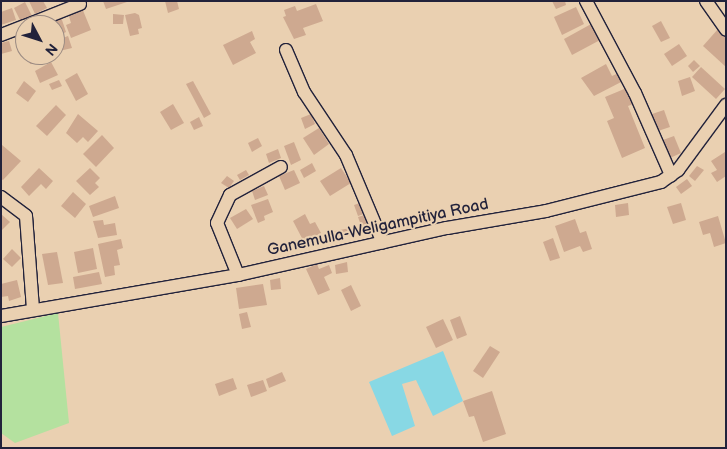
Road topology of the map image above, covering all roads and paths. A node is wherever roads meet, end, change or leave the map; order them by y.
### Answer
1 (586, 1) edge
2 (706, 1) edge
3 (80, 4) dead end
4 (52, 15) edge
5 (15, 29) edge
6 (726, 30) edge
7 (1, 35) edge
8 (286, 50) dead end
9 (726, 105) edge
10 (281, 168) dead end
11 (671, 175) junction
12 (1, 197) edge
13 (383, 243) junction
14 (238, 275) junction
15 (33, 309) junction
16 (1, 316) edge

1 - 11 street
2 - 6 street
3 - 4 street
5 - 7 street
8 - 13 street
9 - 11 street, Ganemulla-Weligampitiya Road
10 - 14 street
11 - 13 street, Ganemulla-Weligampitiya Road
12 - 15 street
13 - 14 street, Ganemulla-Weligampitiya Road
14 - 15 street, Ganemulla-Weligampitiya Road
15 - 16 street, Ganemulla-Weligampitiya Road

